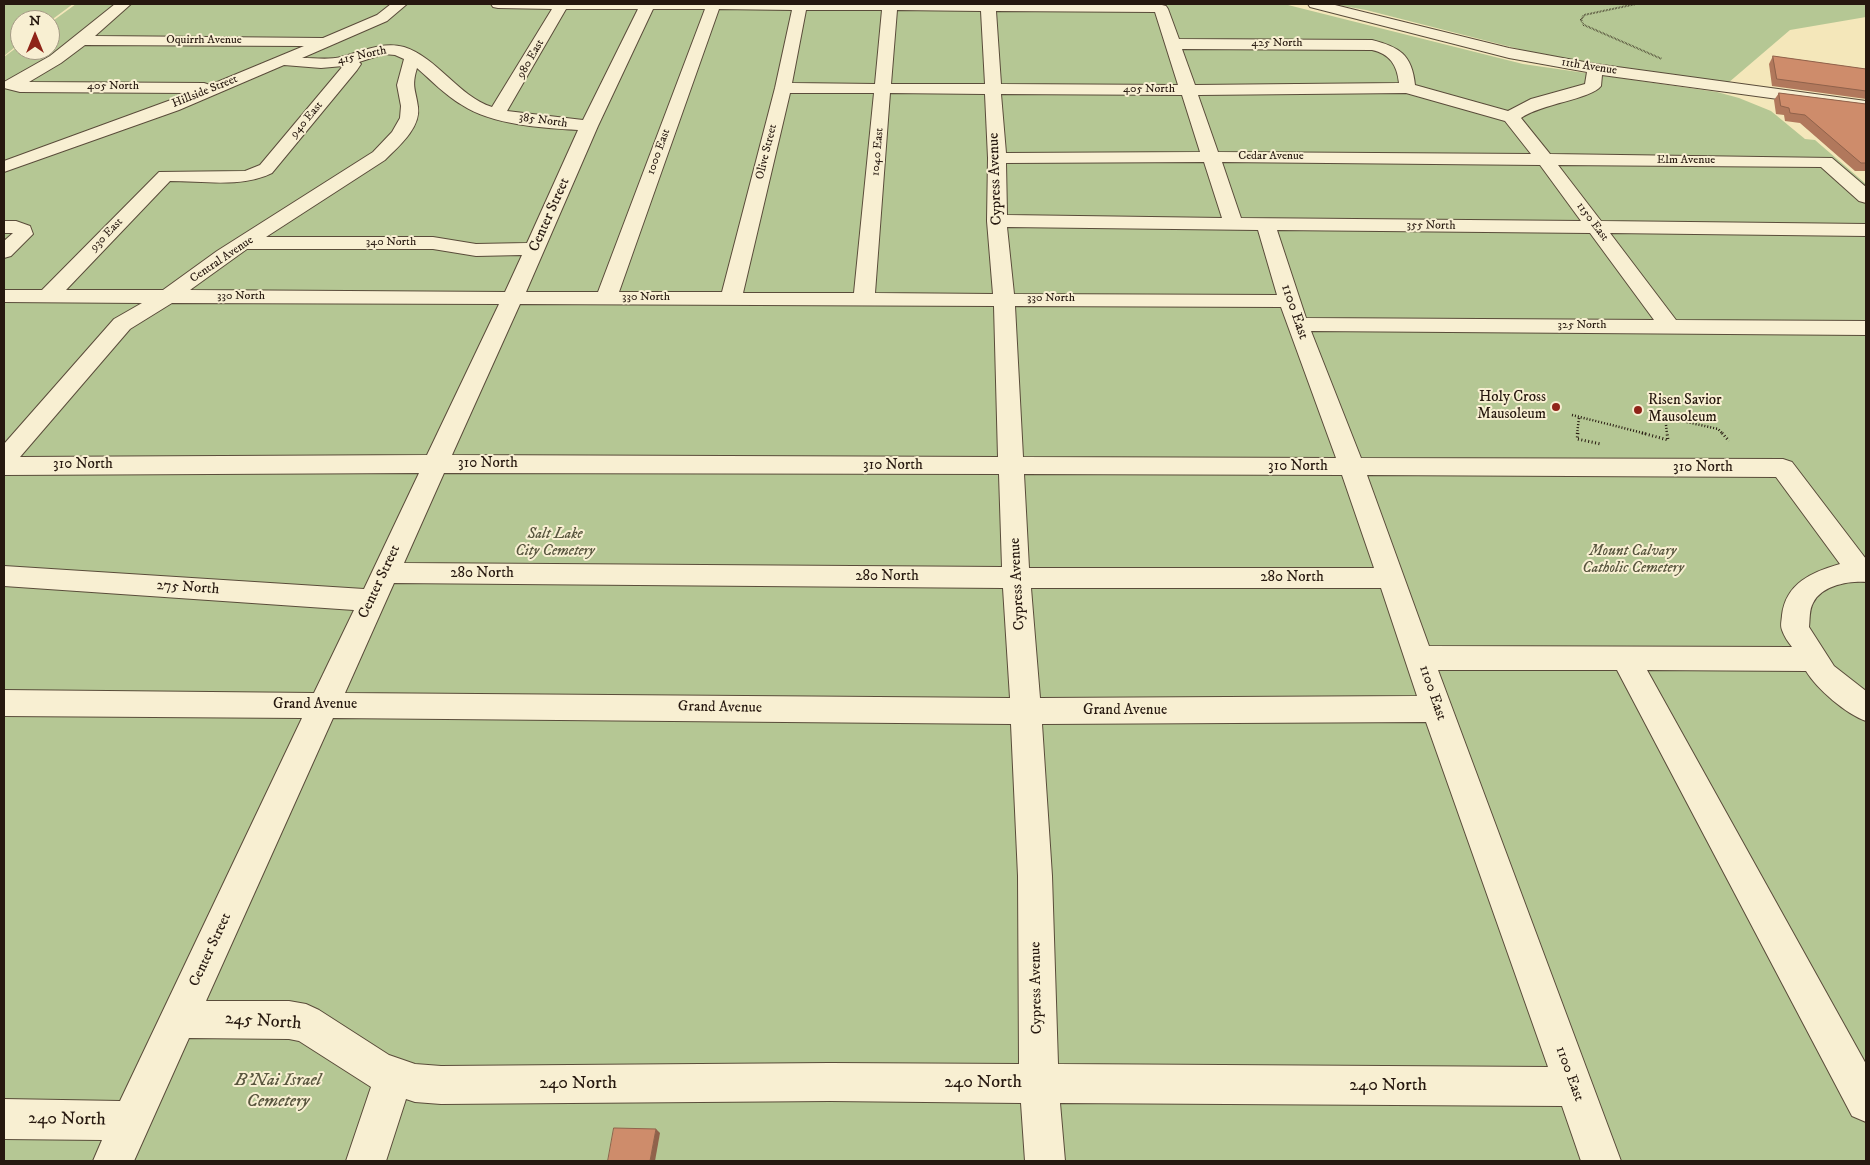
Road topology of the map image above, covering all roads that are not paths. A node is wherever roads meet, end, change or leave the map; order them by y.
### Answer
1 (124, 4) edge
2 (400, 4) edge
3 (498, 4) edge
4 (1315, 4) edge
5 (562, 5) edge
6 (647, 5) edge
7 (713, 6) junction
8 (800, 6) junction
9 (890, 6) junction
10 (988, 6) junction
11 (80, 40) junction
12 (328, 41) junction
13 (1173, 44) junction
14 (349, 59) junction
15 (412, 59) junction
16 (279, 62) junction
17 (1595, 69) junction
18 (7, 86) edge
19 (215, 88) junction
20 (783, 88) junction
21 (1407, 88) junction
22 (884, 89) junction
23 (992, 89) junction
24 (1189, 90) junction
25 (1866, 106) edge
26 (497, 113) junction
27 (1511, 117) junction
28 (589, 126) junction
29 (1211, 157) junction
30 (997, 158) junction
31 (1546, 160) junction
32 (4, 167) edge
33 (165, 176) joint
34 (1866, 197) edge
35 (997, 221) junction
36 (1233, 223) junction
37 (1266, 224) junction
38 (1596, 227) junction
39 (13, 228) edge
40 (1866, 230) edge
41 (246, 243) junction
42 (535, 249) junction
43 (4, 252) edge
44 (49, 295) junction
45 (4, 296) edge
46 (169, 296) junction
47 (513, 297) junction
48 (606, 298) junction
49 (731, 298) junction
50 (864, 298) junction
51 (1004, 298) junction
52 (1294, 312) junction
53 (1670, 327) junction
54 (1866, 328) edge
55 (4, 460) edge
56 (435, 464) junction
57 (4, 466) edge
58 (1012, 467) junction
59 (1352, 467) junction
60 (1863, 571) edge
61 (385, 573) junction
62 (4, 576) edge
63 (1016, 578) junction
64 (1390, 578) junction
65 (372, 600) junction
66 (1419, 658) junction
67 (1624, 658) junction
68 (1813, 659) junction
69 (4, 703) edge
70 (324, 704) junction
71 (1866, 708) edge
72 (1436, 709) junction
73 (1026, 711) junction
74 (179, 1019) junction
75 (394, 1075) junction
76 (1040, 1083) junction
77 (1574, 1087) junction
78 (1866, 1102) edge
79 (4, 1119) edge
80 (131, 1121) junction
81 (113, 1161) edge
82 (366, 1161) edge
83 (1045, 1161) edge
84 (1601, 1161) edge

1 - 11 street
2 - 12 street, Hillside Street
3 - 5 street
4 - 17 street, 11th Avenue
5 - 6 street
5 - 26 street, 980 East
6 - 7 street
6 - 28 street, Center Street
7 - 8 street
7 - 48 street, 1000 East
8 - 9 street
8 - 20 street, Olive Street
9 - 10 street
9 - 22 street, 1040 East
10 - 13 street
10 - 23 street, Cypress Avenue
11 - 12 street, Oquirrh Avenue
11 - 18 street
12 - 16 street, Hillside Street
13 - 21 street, 425 North
13 - 24 street
14 - 15 street, 415 North
14 - 16 street, 415 North
14 - 33 street, 940 East
15 - 26 street
15 - 41 street, Central Avenue
16 - 19 street, Hillside Street
17 - 25 street, 11th Avenue
17 - 27 street
18 - 19 street, 405 North
19 - 32 street, Hillside Street
20 - 22 street, 405 North
20 - 49 street, Olive Street
21 - 24 street, 405 North
21 - 27 street, 405 North
22 - 23 street, 405 North
22 - 50 street, 1040 East
23 - 24 street, 405 North
23 - 30 street, Cypress Avenue
24 - 29 street
26 - 28 street, 385 North
27 - 31 street, 1150 East
28 - 42 street, Center Street
29 - 30 street, Cedar Avenue
29 - 31 street, Cedar Avenue
29 - 36 street
30 - 35 street, Cypress Avenue
31 - 34 street, Elm Avenue
31 - 38 street, 1150 East
33 - 44 street, 930 East
35 - 36 street, 355 North
35 - 51 street, Cypress Avenue
36 - 37 street, 355 North
37 - 38 street, 355 North
37 - 52 street, 1100 East
38 - 40 street, 355 North
38 - 53 street, 1150 East
39 - 43 street
41 - 42 street, 340 North
41 - 46 street, Central Avenue
42 - 47 street, Center Street
44 - 45 street, 330 North
44 - 46 street, 330 North
46 - 47 street, 330 North
46 - 55 street, Central Avenue
47 - 48 street, 330 North
47 - 56 street, Center Street
48 - 49 street, 330 North
49 - 50 street, 330 North
50 - 51 street, 330 North
51 - 52 street, 330 North
51 - 58 street, Cypress Avenue
52 - 53 street, 325 North
52 - 59 street, 1100 East
53 - 54 street, 325 North
56 - 57 street, 310 North
56 - 58 street, 310 North
56 - 61 street, Center Street
58 - 59 street, 310 North
58 - 63 street, Cypress Avenue
59 - 60 street, 310 North
59 - 64 street, 1100 East
60 - 68 street
61 - 63 street, 280 North
61 - 65 street, Center Street
62 - 65 street, 275 North
63 - 64 street, 280 North
63 - 73 street, Cypress Avenue
64 - 66 street, 1100 East
65 - 70 street, Center Street
66 - 67 street
66 - 72 street, 1100 East
67 - 68 street
67 - 78 street
68 - 71 street
69 - 70 street, Grand Avenue
70 - 73 street, Grand Avenue
70 - 74 street, Center Street
72 - 73 street, Grand Avenue
72 - 77 street, 1100 East
73 - 76 street, Cypress Avenue
74 - 75 street, 245 North
74 - 80 street, Center Street
75 - 76 street, 240 North
75 - 82 street
76 - 77 street, 240 North
76 - 83 street, Cypress Avenue
77 - 84 street, 1100 East
79 - 80 street, 240 North
80 - 81 street, Center Street

